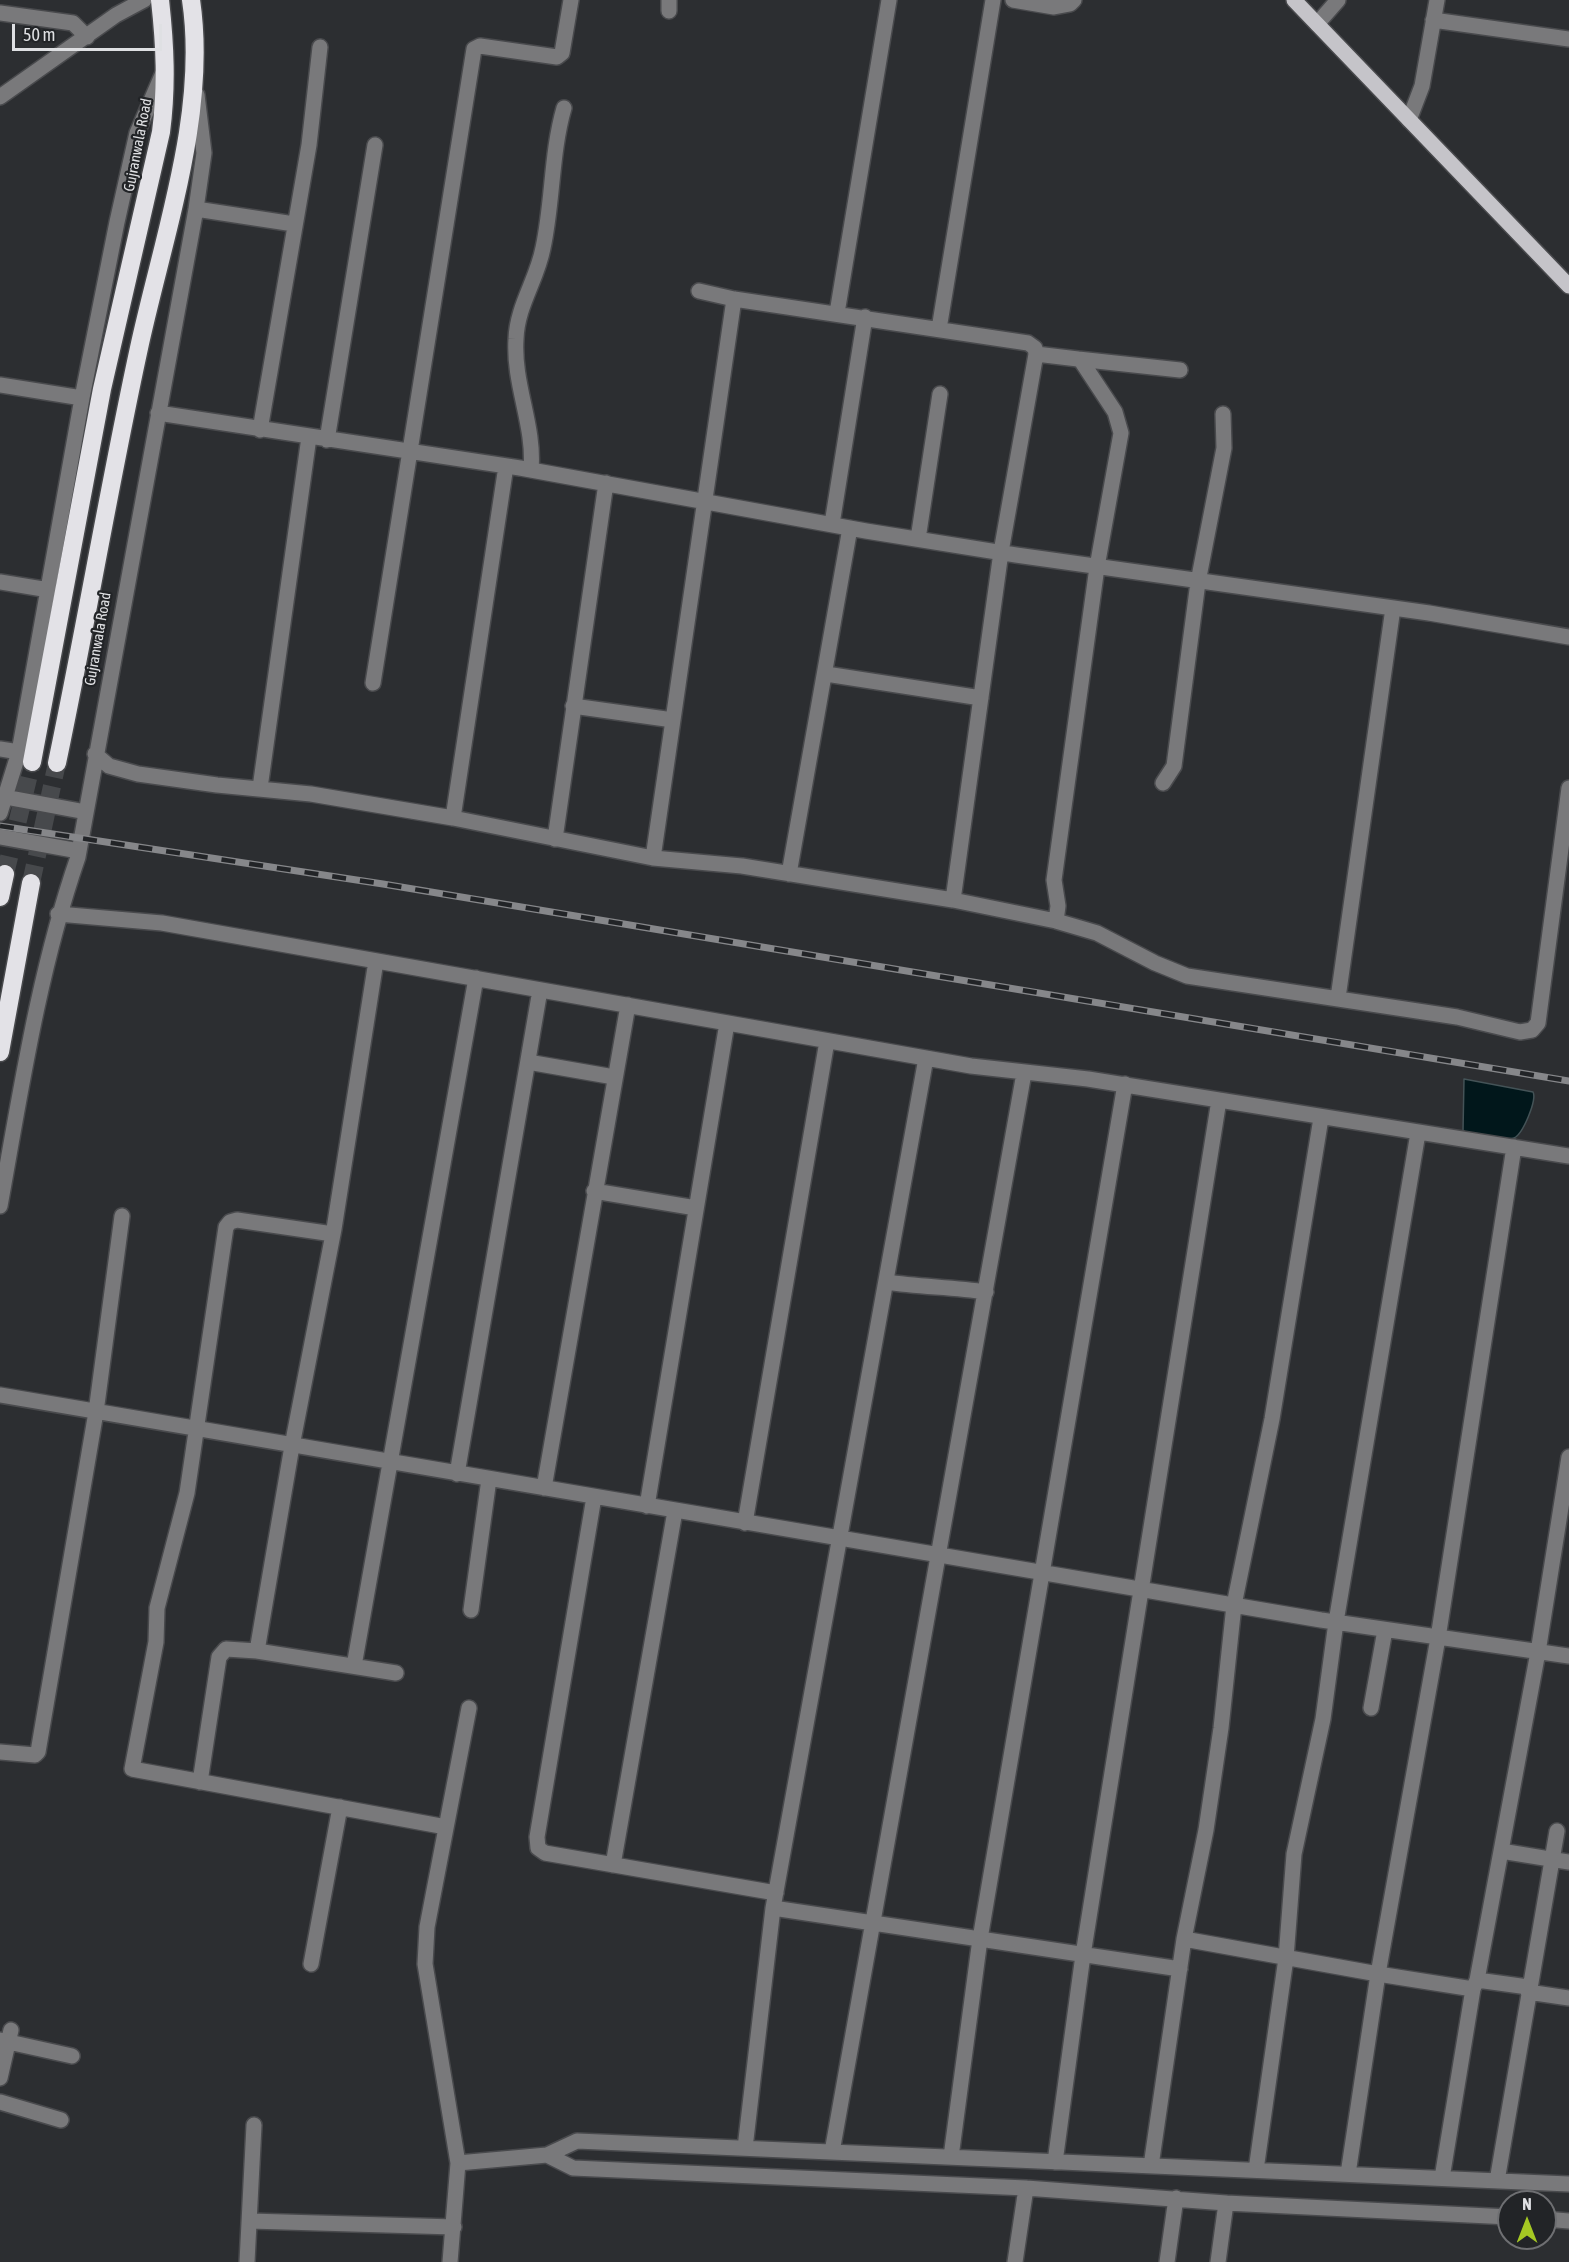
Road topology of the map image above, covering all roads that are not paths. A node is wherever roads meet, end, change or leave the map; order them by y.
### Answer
1 (144, 0) edge
2 (160, 0) edge
3 (191, 0) edge
4 (571, 0) edge
5 (889, 0) edge
6 (993, 0) edge
7 (1012, 0) edge
8 (1074, 0) edge
9 (1294, 0) edge
10 (1338, 0) edge
11 (1437, 0) edge
12 (0, 13) edge
13 (1433, 20) junction
14 (1317, 24) junction
15 (87, 37) junction
16 (1569, 39) edge
17 (320, 47) dead end
18 (166, 64) junction
19 (195, 74) junction
20 (0, 97) edge
21 (564, 108) dead end
22 (1409, 120) junction
23 (375, 145) dead end
24 (196, 210) junction
25 (294, 224) junction
26 (1569, 286) edge
27 (699, 291) dead end
28 (734, 299) junction
29 (837, 313) junction
30 (865, 317) junction
31 (939, 329) junction
32 (1036, 354) junction
33 (1078, 359) junction
34 (1180, 370) dead end
35 (0, 385) edge
36 (940, 394) dead end
37 (82, 398) junction
38 (158, 413) junction
39 (1223, 414) dead end
40 (260, 430) junction
41 (309, 437) junction
42 (327, 440) junction
43 (410, 452) junction
44 (506, 466) junction
45 (531, 470) junction
46 (606, 483) junction
47 (704, 500) junction
48 (832, 524) junction
49 (850, 528) junction
50 (918, 539) junction
51 (1000, 552) junction
52 (1097, 567) junction
53 (0, 582) edge
54 (1198, 582) junction
55 (49, 590) junction
56 (1393, 608) junction
57 (1569, 637) edge
58 (826, 674) junction
59 (374, 683) dead end
60 (981, 698) junction
61 (573, 706) junction
62 (673, 720) junction
63 (0, 749) edge
64 (95, 754) junction
65 (26, 757) junction
66 (57, 762) tunnel mouth
67 (1163, 783) dead end
68 (260, 788) junction
69 (1569, 788) edge
70 (5, 797) junction
71 (86, 812) junction
72 (0, 813) edge
73 (453, 818) junction
74 (0, 837) edge
75 (555, 839) junction
76 (79, 851) junction
77 (653, 858) junction
78 (5, 874) dead end
79 (789, 874) junction
80 (31, 883) tunnel mouth
81 (0, 897) edge
82 (953, 900) junction
83 (58, 914) junction
84 (1056, 921) junction
85 (376, 961) junction
86 (476, 978) junction
87 (540, 990) junction
88 (1338, 998) junction
89 (628, 1005) junction
90 (727, 1023) junction
91 (826, 1041) junction
92 (0, 1052) edge
93 (926, 1058) junction
94 (528, 1062) junction
95 (1024, 1073) junction
96 (614, 1077) junction
97 (1125, 1084) junction
98 (1219, 1100) junction
99 (1321, 1118) junction
100 (1418, 1133) junction
101 (1514, 1147) junction
102 (1569, 1156) edge
103 (594, 1191) junction
104 (0, 1206) edge
105 (696, 1208) junction
106 (122, 1216) dead end
107 (333, 1234) junction
108 (886, 1282) junction
109 (986, 1292) junction
110 (0, 1395) edge
111 (96, 1412) junction
112 (195, 1430) junction
113 (292, 1446) junction
114 (1569, 1457) edge
115 (391, 1463) junction
116 (457, 1474) junction
117 (489, 1479) junction
118 (544, 1488) junction
119 (594, 1497) junction
120 (647, 1506) junction
121 (675, 1511) junction
122 (745, 1523) junction
123 (841, 1539) junction
124 (940, 1556) junction
125 (1043, 1573) junction
126 (1142, 1590) junction
127 (1234, 1605) junction
128 (471, 1611) dead end
129 (1336, 1622) junction
130 (1385, 1630) junction
131 (1438, 1638) junction
132 (257, 1651) junction
133 (1538, 1652) junction
134 (1569, 1656) edge
135 (354, 1666) junction
136 (396, 1673) dead end
137 (469, 1708) dead end
138 (1371, 1708) dead end
139 (0, 1752) edge
140 (200, 1782) junction
141 (340, 1807) junction
142 (446, 1827) junction
143 (1557, 1831) dead end
144 (1501, 1851) junction
145 (1552, 1859) junction
146 (1569, 1862) edge
147 (612, 1864) junction
148 (775, 1901) junction
149 (872, 1923) junction
150 (980, 1939) junction
151 (1184, 1939) junction
152 (1083, 1955) junction
153 (1286, 1958) junction
154 (311, 1964) dead end
155 (1180, 1969) junction
156 (1378, 1974) junction
157 (1475, 1984) junction
158 (1528, 1989) junction
159 (1569, 1998) edge
160 (6, 2037) edge
161 (72, 2056) dead end
162 (0, 2078) edge
163 (0, 2102) edge
164 (61, 2120) dead end
165 (254, 2125) dead end
166 (745, 2148) junction
167 (832, 2152) junction
168 (547, 2155) junction
169 (951, 2157) junction
170 (1055, 2162) junction
171 (458, 2163) junction
172 (1152, 2166) junction
173 (1256, 2170) junction
174 (1348, 2174) junction
175 (1442, 2178) junction
176 (1497, 2181) junction
177 (1569, 2184) edge
178 (1026, 2188) junction
179 (1176, 2198) junction
180 (1226, 2203) junction
181 (1497, 2216) edge
182 (249, 2221) junction
183 (454, 2227) junction
184 (248, 2262) edge
185 (450, 2262) edge
186 (1015, 2262) edge
187 (1167, 2262) edge
188 (1218, 2262) edge

1 - 15 street
2 - 18 highway, Gujranwala Road
3 - 19 highway, Gujranwala Road
4 - 43 street
5 - 29 street
6 - 31 street
7 - 8 street
9 - 14 main road
10 - 14 street
11 - 13 street
12 - 15 street
13 - 16 street
13 - 22 street
14 - 22 main road
15 - 20 street
17 - 25 street
18 - 37 street, Gujranwala Road
18 - 65 highway, Gujranwala Road
19 - 24 street, Gujranwala Road
19 - 66 highway, Gujranwala Road
21 - 45 street
22 - 26 main road
23 - 42 street
24 - 25 street
24 - 38 street, Gujranwala Road
25 - 40 street
27 - 28 street
28 - 29 street
28 - 47 street
29 - 30 street
30 - 31 street
30 - 48 street
31 - 32 street
32 - 33 street
32 - 51 street
33 - 34 street
33 - 52 street
35 - 37 street
36 - 50 street
37 - 55 street, Gujranwala Road
38 - 40 street
38 - 64 street, Gujranwala Road
39 - 54 street
40 - 41 street
41 - 42 street
41 - 68 street
42 - 43 street
43 - 44 street
43 - 59 street
44 - 45 street
44 - 73 street
45 - 46 street
46 - 47 street
46 - 61 street
47 - 48 street
47 - 62 street
48 - 49 street
49 - 50 street
49 - 58 street
50 - 51 street
51 - 52 street
51 - 60 street
52 - 54 street
52 - 84 street
53 - 55 street
54 - 56 street
54 - 67 street
55 - 65 street, Gujranwala Road
56 - 57 street
56 - 88 street
58 - 60 street
58 - 79 street
60 - 82 street
61 - 62 street
61 - 75 street
62 - 77 street
63 - 65 street
64 - 68 street
64 - 71 street, Gujranwala Road
65 - 70 street, Gujranwala Road
68 - 73 street
69 - 88 street
70 - 71 street
70 - 72 street, Gujranwala Road
71 - 76 street, Gujranwala Road
73 - 75 street
74 - 76 street
75 - 77 street
76 - 83 street, Gujranwala Road
77 - 79 street
78 - 81 highway
79 - 82 street
80 - 92 highway
82 - 84 street
83 - 85 street
83 - 104 street, Gujranwala Road
84 - 88 street
85 - 86 street
85 - 107 street
86 - 87 street
86 - 115 street
87 - 89 street
87 - 94 street
89 - 90 street
89 - 96 street
90 - 91 street
90 - 105 street
91 - 93 street
91 - 122 street
93 - 95 street
93 - 108 street
94 - 96 street
94 - 116 street
95 - 97 street
95 - 109 street
96 - 103 street
97 - 98 street
97 - 125 street
98 - 99 street
98 - 126 street
99 - 100 street
99 - 127 street
100 - 101 street
100 - 129 street
101 - 102 street
101 - 131 street
103 - 105 street
103 - 118 street
105 - 120 street
106 - 111 street
107 - 112 street
107 - 113 street
108 - 109 street
108 - 123 street
109 - 124 street
110 - 111 street
111 - 112 street
111 - 139 street
112 - 113 street
112 - 140 street
113 - 115 street
113 - 132 street
114 - 133 street
115 - 116 street
115 - 135 street
116 - 117 street
117 - 118 street
117 - 128 street
118 - 119 street
119 - 120 street
119 - 147 street
120 - 121 street
121 - 122 street
121 - 147 street
122 - 123 street
123 - 124 street
123 - 148 street
124 - 125 street
124 - 149 street
125 - 126 street
125 - 150 street
126 - 127 street
126 - 152 street
127 - 129 street
127 - 151 street
129 - 130 street
129 - 153 street
130 - 131 street
130 - 138 street
131 - 133 street
131 - 156 street
132 - 135 street
132 - 140 street
133 - 134 street
133 - 144 street
135 - 136 street
137 - 142 street
140 - 141 street
141 - 142 street
141 - 154 street
142 - 171 street
143 - 145 street
144 - 145 street
144 - 157 street
145 - 146 street
145 - 158 street
147 - 148 street
148 - 149 street
148 - 166 street
149 - 150 street
149 - 167 street
150 - 152 street
150 - 169 street
151 - 153 street
151 - 155 street
152 - 155 street
152 - 170 street
153 - 156 street
153 - 173 street
155 - 172 street
156 - 157 street
156 - 174 street
157 - 158 street
157 - 175 street
158 - 159 street
158 - 176 street
160 - 161 street
160 - 162 street
163 - 164 street
165 - 182 street
166 - 167 street
166 - 168 street
167 - 169 street
168 - 171 street
168 - 178 street
169 - 170 street
170 - 172 street
171 - 183 street
172 - 173 street
173 - 174 street
174 - 175 street
175 - 176 street
176 - 177 street
178 - 179 street
178 - 186 street
179 - 180 street
179 - 187 street
180 - 181 street
180 - 188 street
182 - 183 street
182 - 184 street
183 - 185 street

